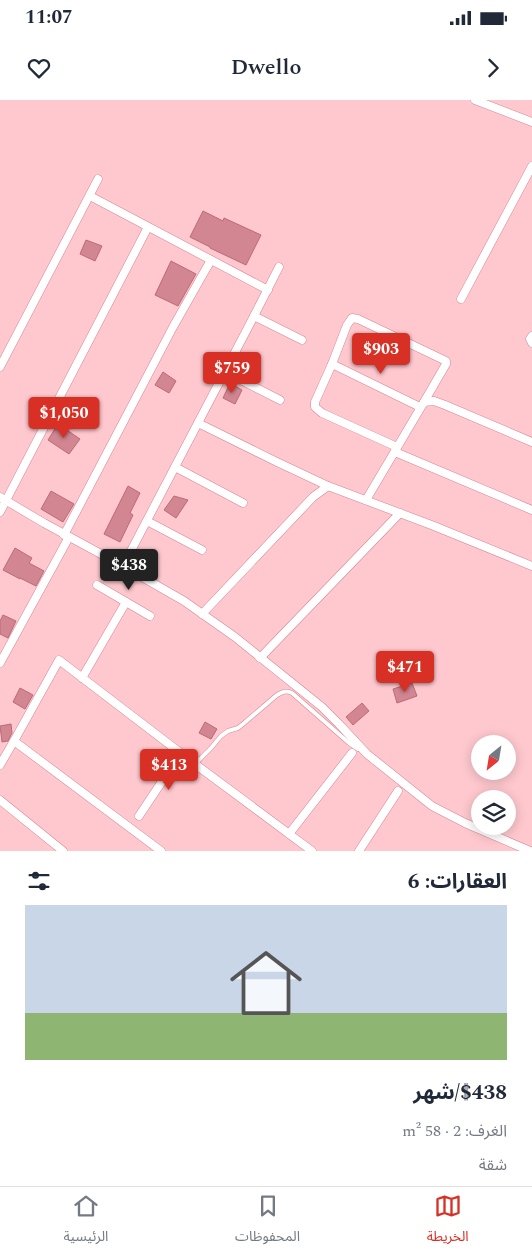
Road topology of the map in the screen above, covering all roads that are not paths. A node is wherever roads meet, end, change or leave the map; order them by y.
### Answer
1 (475, 100) edge
2 (532, 122) edge
3 (532, 166) edge
4 (98, 179) dead end
5 (90, 196) junction
6 (148, 227) junction
7 (211, 260) junction
8 (279, 267) dead end
9 (268, 290) junction
10 (461, 299) dead end
11 (254, 316) junction
12 (532, 336) edge
13 (302, 340) dead end
14 (532, 343) edge
15 (332, 364) junction
16 (0, 367) edge
17 (225, 372) junction
18 (280, 400) dead end
19 (422, 405) junction
20 (198, 423) junction
21 (532, 442) edge
22 (396, 450) junction
23 (175, 467) junction
24 (328, 486) junction
25 (3, 499) edge
26 (366, 500) junction
27 (243, 503) dead end
28 (532, 510) edge
29 (0, 512) edge
30 (400, 513) junction
31 (147, 520) junction
32 (66, 536) junction
33 (202, 550) dead end
34 (123, 566) junction
35 (532, 566) edge
36 (97, 585) dead end
37 (126, 602) junction
38 (202, 614) junction
39 (150, 616) dead end
40 (260, 658) junction
41 (0, 663) edge
42 (82, 678) junction
43 (14, 741) junction
44 (181, 753) junction
45 (352, 753) dead end
46 (367, 754) junction
47 (196, 764) junction
48 (0, 765) edge
49 (398, 791) dead end
50 (0, 800) edge
51 (139, 816) dead end
52 (289, 834) junction
53 (63, 851) edge
54 (161, 851) edge
55 (312, 851) edge
56 (359, 851) edge
57 (530, 851) edge

1 - 2 street
3 - 10 street
4 - 5 street
5 - 6 street
5 - 16 street
6 - 7 street
6 - 25 street
7 - 9 street
7 - 32 street
8 - 9 street
9 - 11 street
11 - 13 street
11 - 17 street
12 - 14 street
15 - 19 street
15 - 19 street
15 - 22 street
17 - 18 street
17 - 20 street
19 - 21 street
19 - 22 street
20 - 23 street
20 - 24 street
22 - 26 street
22 - 28 street
23 - 27 street
23 - 31 street
24 - 26 street
24 - 38 street
25 - 29 street
25 - 32 street
26 - 30 street
30 - 35 street
30 - 40 street
31 - 33 street
31 - 34 street
32 - 34 street
32 - 41 street
34 - 38 street
36 - 37 street
37 - 39 street
37 - 42 street
38 - 40 street
40 - 46 street
42 - 43 street
42 - 44 street
43 - 48 street
43 - 54 street
44 - 47 street
44 - 51 street
45 - 52 street
46 - 47 lane
46 - 57 street
47 - 52 street
49 - 56 street
50 - 53 street
52 - 55 street

